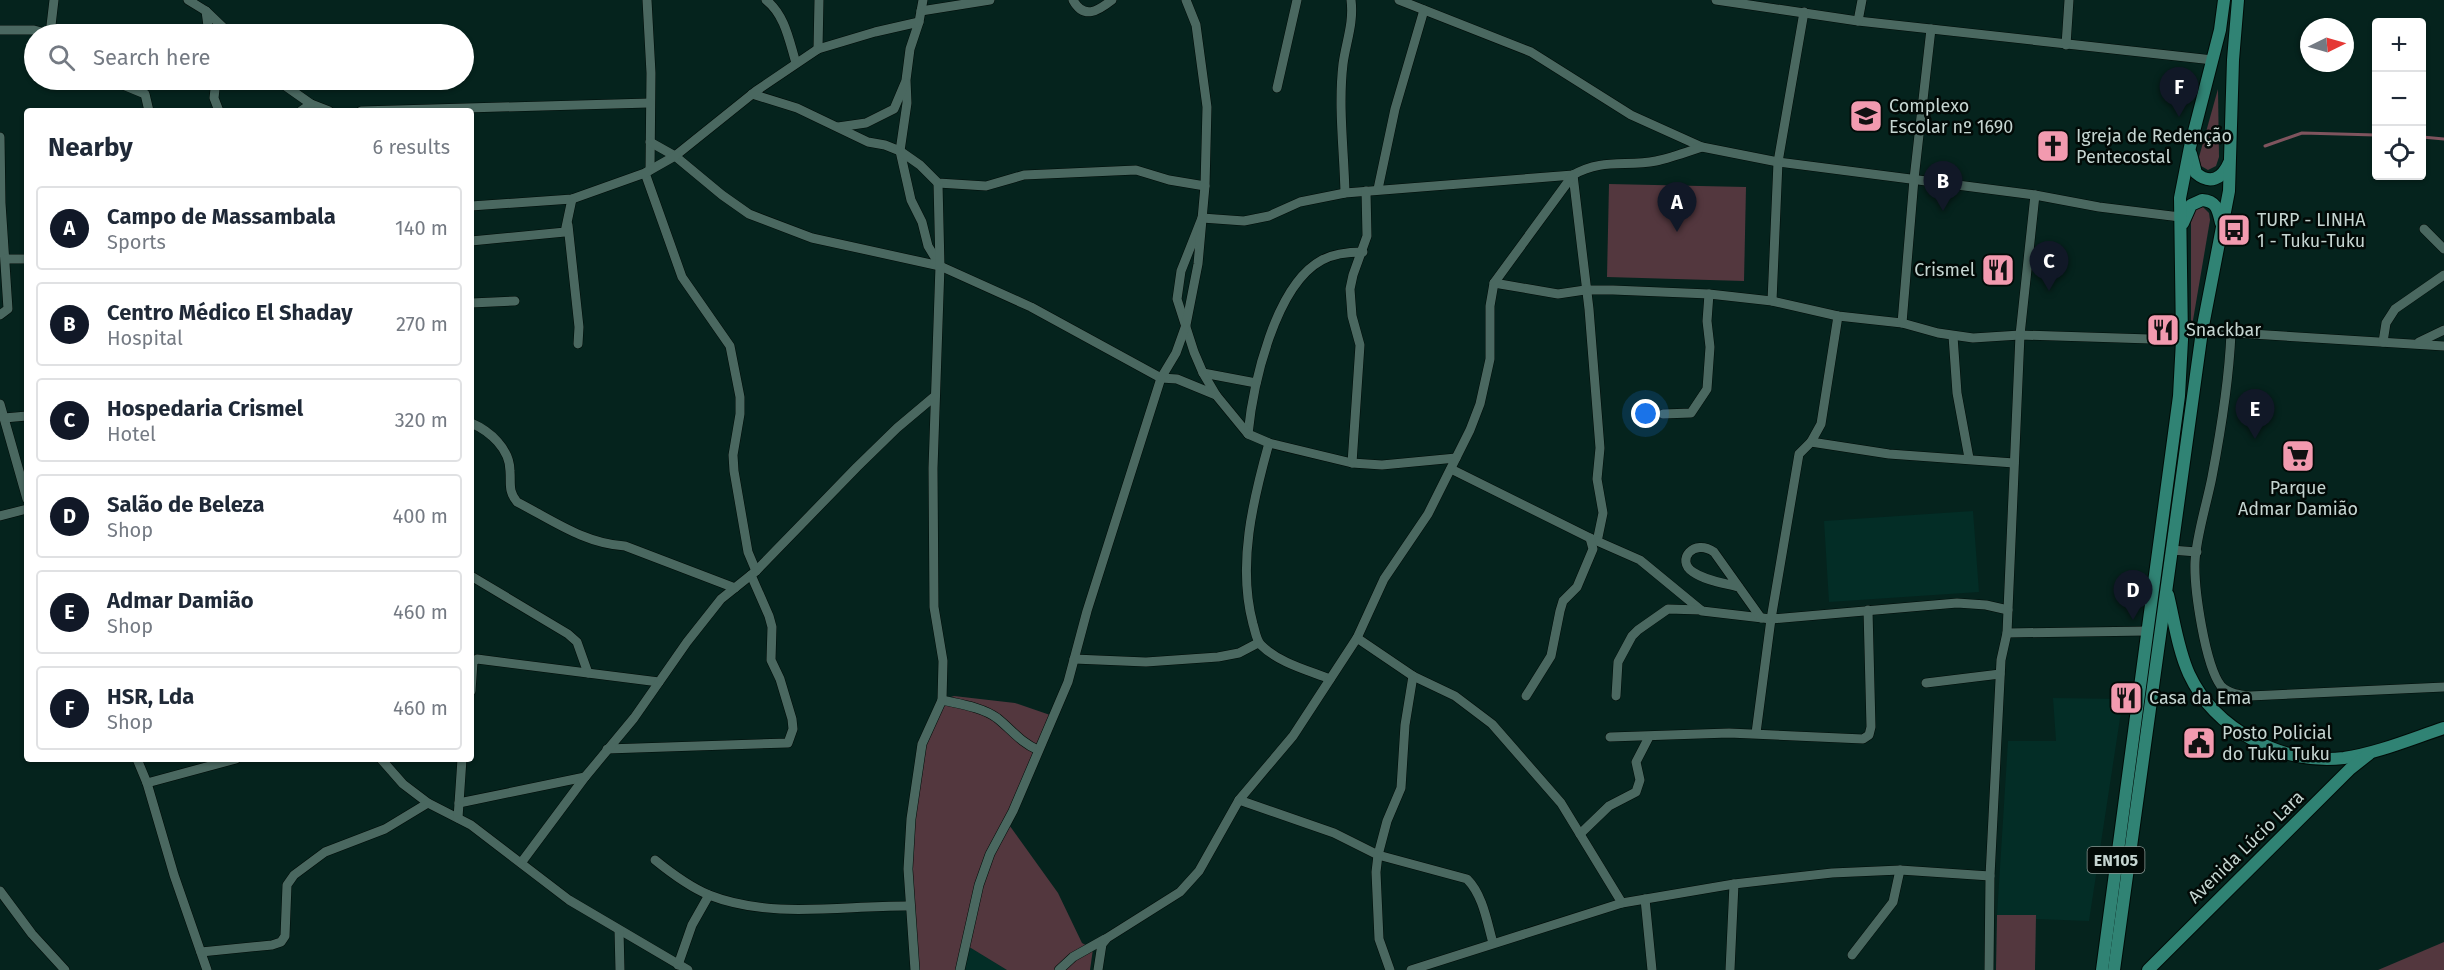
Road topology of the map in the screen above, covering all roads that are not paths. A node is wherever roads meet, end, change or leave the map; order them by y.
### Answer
1 (54, 0) edge
2 (188, 0) edge
3 (647, 0) edge
4 (766, 0) edge
5 (819, 0) edge
6 (923, 0) edge
7 (990, 0) edge
8 (1073, 0) edge
9 (1112, 0) edge
10 (1186, 0) edge
11 (1297, 0) edge
12 (1352, 0) edge
13 (1399, 0) edge
14 (1716, 0) edge
15 (1862, 0) edge
16 (2069, 0) edge
17 (2224, 0) edge
18 (2238, 0) edge
19 (1424, 10) junction
20 (206, 11) junction
21 (921, 11) junction
22 (1804, 12) junction
23 (1858, 21) junction
24 (919, 22) junction
25 (51, 24) edge
26 (208, 24) edge
27 (220, 24) edge
28 (1931, 29) junction
29 (0, 30) edge
30 (24, 30) edge
31 (2066, 45) junction
32 (818, 49) junction
33 (2213, 60) junction
34 (796, 63) junction
35 (906, 80) junction
36 (1277, 88) dead end
37 (135, 90) edge
38 (215, 90) edge
39 (292, 90) edge
40 (752, 94) junction
41 (649, 103) junction
42 (311, 104) junction
43 (148, 108) edge
44 (218, 108) edge
45 (305, 108) edge
46 (321, 108) edge
47 (469, 108) edge
48 (838, 127) junction
49 (0, 137) edge
50 (650, 142) junction
51 (1702, 147) junction
52 (2190, 147) junction
53 (900, 151) junction
54 (675, 156) junction
55 (2231, 159) junction
56 (1778, 162) junction
57 (648, 172) junction
58 (1574, 175) junction
59 (1914, 179) junction
60 (938, 183) junction
61 (1205, 186) junction
62 (1378, 189) junction
63 (1366, 191) junction
64 (1345, 193) junction
65 (2035, 195) junction
66 (572, 199) junction
67 (474, 207) edge
68 (2180, 217) junction
69 (1202, 218) junction
70 (568, 225) junction
71 (2424, 229) dead end
72 (2222, 230) junction
73 (2180, 232) junction
74 (474, 242) edge
75 (2444, 249) edge
76 (1363, 252) junction
77 (7, 259) junction
78 (24, 259) edge
79 (940, 266) junction
80 (2444, 275) edge
81 (1494, 283) junction
82 (1585, 290) junction
83 (1709, 294) junction
84 (515, 301) dead end
85 (1772, 301) junction
86 (474, 303) edge
87 (0, 315) edge
88 (1838, 316) junction
89 (1902, 323) junction
90 (1186, 325) junction
91 (2444, 330) edge
92 (2202, 331) junction
93 (2231, 333) junction
94 (2020, 335) junction
95 (1953, 336) junction
96 (2182, 340) junction
97 (2383, 342) junction
98 (578, 344) dead end
99 (2414, 344) junction
100 (2444, 346) edge
101 (1203, 373) junction
102 (1161, 378) junction
103 (1256, 383) junction
104 (1216, 395) junction
105 (935, 396) junction
106 (0, 404) edge
107 (1250, 408) junction
108 (1663, 414) dead end
109 (24, 416) edge
110 (4, 418) junction
111 (1238, 423) junction
112 (474, 424) edge
113 (1248, 434) junction
114 (1811, 442) junction
115 (1269, 443) junction
116 (1456, 458) junction
117 (1969, 458) junction
118 (1352, 463) junction
119 (2014, 463) junction
120 (1451, 469) junction
121 (24, 488) edge
122 (24, 510) edge
123 (0, 516) edge
124 (1593, 539) junction
125 (2171, 550) junction
126 (2197, 552) junction
127 (754, 573) junction
128 (474, 578) edge
129 (2166, 586) junction
130 (1738, 587) junction
131 (735, 588) junction
132 (1702, 610) junction
133 (1868, 610) junction
134 (2008, 610) junction
135 (1761, 618) junction
136 (1771, 620) junction
137 (2148, 631) junction
138 (2007, 633) junction
139 (1357, 638) junction
140 (1258, 643) junction
141 (1074, 659) junction
142 (474, 661) edge
143 (588, 673) junction
144 (2000, 674) junction
145 (1413, 676) junction
146 (1330, 679) junction
147 (659, 682) junction
148 (1926, 683) dead end
149 (2444, 687) edge
150 (1526, 696) dead end
151 (1616, 696) dead end
152 (942, 700) junction
153 (2444, 728) edge
154 (1756, 733) junction
155 (1650, 736) junction
156 (1610, 737) dead end
157 (608, 749) junction
158 (1038, 750) junction
159 (2372, 752) junction
160 (138, 762) edge
161 (225, 762) edge
162 (384, 762) edge
163 (462, 762) edge
164 (585, 777) junction
165 (147, 783) junction
166 (1239, 800) junction
167 (428, 803) junction
168 (459, 803) junction
169 (458, 818) junction
170 (1580, 834) junction
171 (1378, 855) junction
172 (655, 861) dead end
173 (521, 863) junction
174 (1900, 870) junction
175 (1990, 876) junction
176 (1734, 884) junction
177 (0, 891) edge
178 (709, 895) junction
179 (1645, 899) junction
180 (1622, 903) junction
181 (910, 906) junction
182 (618, 930) junction
183 (1107, 938) junction
184 (1493, 943) junction
185 (201, 952) junction
186 (1852, 955) dead end
187 (678, 965) junction
188 (65, 970) edge
189 (207, 970) edge
190 (620, 970) edge
191 (688, 970) edge
192 (915, 970) edge
193 (960, 970) edge
194 (1059, 970) edge
195 (1098, 970) edge
196 (1390, 970) edge
197 (1411, 970) edge
198 (1652, 970) edge
199 (1730, 970) edge
200 (1989, 970) edge
201 (2103, 970) edge
202 (2114, 970) edge
203 (2148, 970) edge

1 - 25 street
2 - 20 street
3 - 41 street
4 - 34 street
5 - 32 street
6 - 21 street
7 - 21 street
8 - 9 street
10 - 61 street
11 - 36 street
12 - 64 street
13 - 19 street
14 - 22 street
15 - 23 street
16 - 31 street
17 - 33 main road, EN105
18 - 55 main road, EN105
19 - 51 street
19 - 62 street
20 - 26 street
20 - 27 street
21 - 24 street
22 - 23 street
22 - 56 street
23 - 28 street
24 - 32 street
24 - 35 street
28 - 31 street
28 - 59 street
29 - 30 street
31 - 33 street
32 - 34 street
33 - 52 main road, EN105
34 - 40 street
35 - 48 street
35 - 53 street
37 - 43 street
38 - 44 street
39 - 42 street
40 - 48 street
40 - 54 street
41 - 47 street
41 - 50 street
42 - 45 street
42 - 46 street
48 - 53 street
49 - 77 street
50 - 54 street
50 - 57 street
51 - 56 street
51 - 58 street
52 - 55 main road
52 - 68 main road, EN105
53 - 60 street
53 - 79 street
54 - 57 street
54 - 79 street
55 - 72 main road, EN105
56 - 59 street
56 - 85 street
57 - 66 street
57 - 127 street
58 - 62 street
58 - 81 street
58 - 82 street
59 - 65 street
59 - 89 street
60 - 61 street
60 - 79 street
61 - 69 street
62 - 63 street
63 - 64 street
63 - 76 street
64 - 69 street
65 - 68 street
65 - 94 street
66 - 67 street
66 - 70 street
68 - 73 main road, EN105
69 - 90 street
69 - 90 street
70 - 74 street
70 - 98 street
71 - 75 street
72 - 73 main road
72 - 92 main road, EN105
73 - 96 main road, EN105
76 - 103 street
76 - 118 street
77 - 78 street
77 - 87 street
79 - 102 street
79 - 105 street
80 - 97 street
81 - 82 street
81 - 116 street
82 - 83 street
82 - 124 street
83 - 85 street
83 - 108 street
84 - 86 street
85 - 88 street
88 - 89 street
88 - 114 street
89 - 95 street
90 - 101 street
90 - 102 street
91 - 99 street
92 - 93 street
92 - 125 main road, EN105
93 - 97 street
93 - 126 street
94 - 95 street
94 - 96 street
94 - 119 street
95 - 117 street
96 - 137 main road, EN105
97 - 99 street
99 - 100 street
101 - 103 street
101 - 104 street
102 - 104 street
102 - 141 street
103 - 107 street
104 - 111 street
105 - 127 street
105 - 152 street
106 - 110 street
107 - 111 street
107 - 113 street
109 - 110 street
110 - 121 street
111 - 113 street
112 - 131 street
113 - 115 street
114 - 117 street
114 - 136 street
115 - 118 street
115 - 140 street
116 - 118 street
116 - 120 street
117 - 119 street
119 - 134 street
120 - 124 street
120 - 139 street
122 - 123 street
124 - 132 street
124 - 150 street
125 - 126 street
125 - 129 main road, EN105
126 - 149 street
127 - 131 street
127 - 157 street
128 - 143 street
129 - 159 main road, Avenida Lúcio Lara
129 - 202 main road, EN105
130 - 130 street
130 - 135 street
131 - 147 street
132 - 135 street
132 - 151 street
133 - 134 street
133 - 136 street
133 - 154 street
134 - 138 street
135 - 136 street
136 - 154 street
137 - 138 street
137 - 201 main road, EN105
138 - 144 street
139 - 145 street
139 - 146 street
140 - 141 street
140 - 146 street
141 - 158 street
142 - 143 street
143 - 147 street
144 - 148 street
144 - 175 street
145 - 170 street
145 - 171 street
146 - 166 street
147 - 157 street
152 - 158 street
152 - 181 street
153 - 159 main road, Avenida Lúcio Lara
154 - 155 street
155 - 156 street
155 - 170 street
157 - 164 street
158 - 193 street
159 - 203 main road, Avenida Lúcio Lara
160 - 165 street
161 - 165 street
162 - 167 street
163 - 168 street
164 - 168 street
164 - 173 street
165 - 185 street
166 - 171 street
166 - 183 street
167 - 169 street
167 - 185 street
168 - 169 street
169 - 173 street
170 - 180 street
171 - 184 street
171 - 196 street
172 - 178 street
173 - 182 street
174 - 175 street
174 - 176 street
174 - 186 street
175 - 200 street
176 - 179 street
176 - 199 street
177 - 188 street
178 - 181 street
178 - 187 street
179 - 180 street
179 - 198 street
180 - 184 street
181 - 192 street
182 - 187 street
182 - 190 street
183 - 194 street
183 - 195 street
184 - 197 street
185 - 189 street
187 - 191 street

